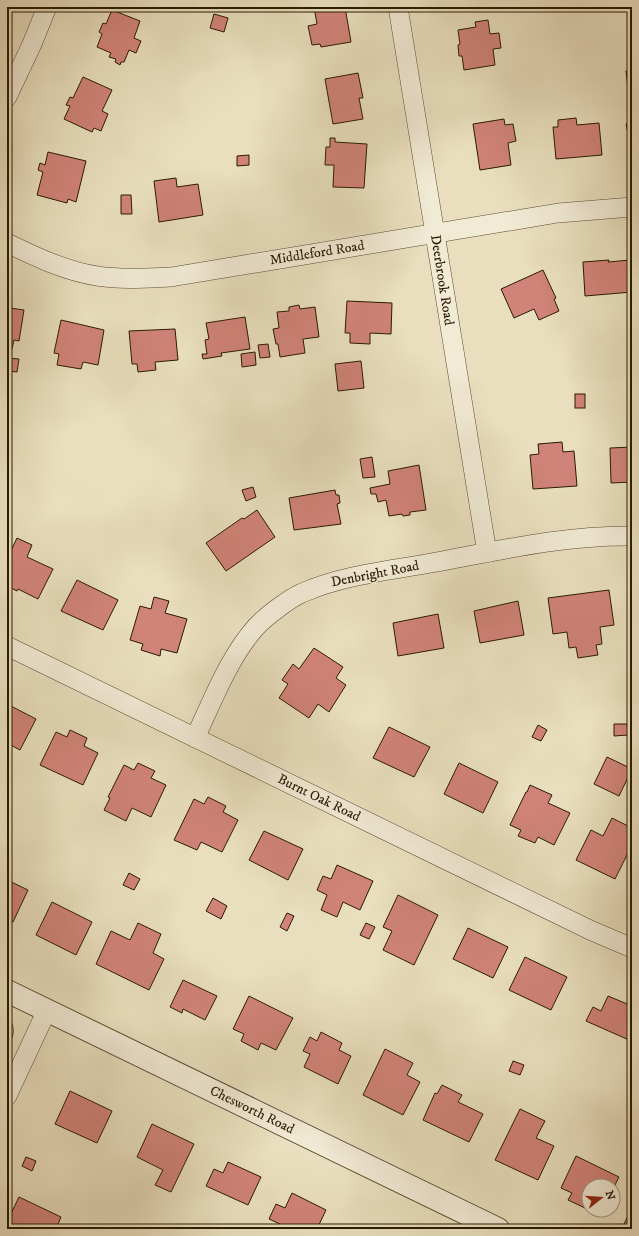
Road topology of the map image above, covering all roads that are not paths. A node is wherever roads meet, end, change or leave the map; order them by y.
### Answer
1 (47, 7) edge
2 (398, 7) edge
3 (7, 97) edge
4 (632, 207) edge
5 (435, 233) junction
6 (7, 243) edge
7 (632, 536) edge
8 (487, 553) junction
9 (7, 646) edge
10 (194, 738) junction
11 (632, 948) edge
12 (7, 990) edge
13 (47, 1010) junction
14 (7, 1096) edge
15 (498, 1229) edge

1 - 3 street
2 - 5 street, Deerbrook Road
4 - 5 street, Middleford Road
5 - 6 street, Middleford Road
5 - 8 street, Deerbrook Road
7 - 8 street, Denbright Road
8 - 10 street, Denbright Road
9 - 10 street, Burnt Oak Road
10 - 11 street, Burnt Oak Road
12 - 13 street, Chesworth Road
13 - 14 street
13 - 15 street, Chesworth Road

